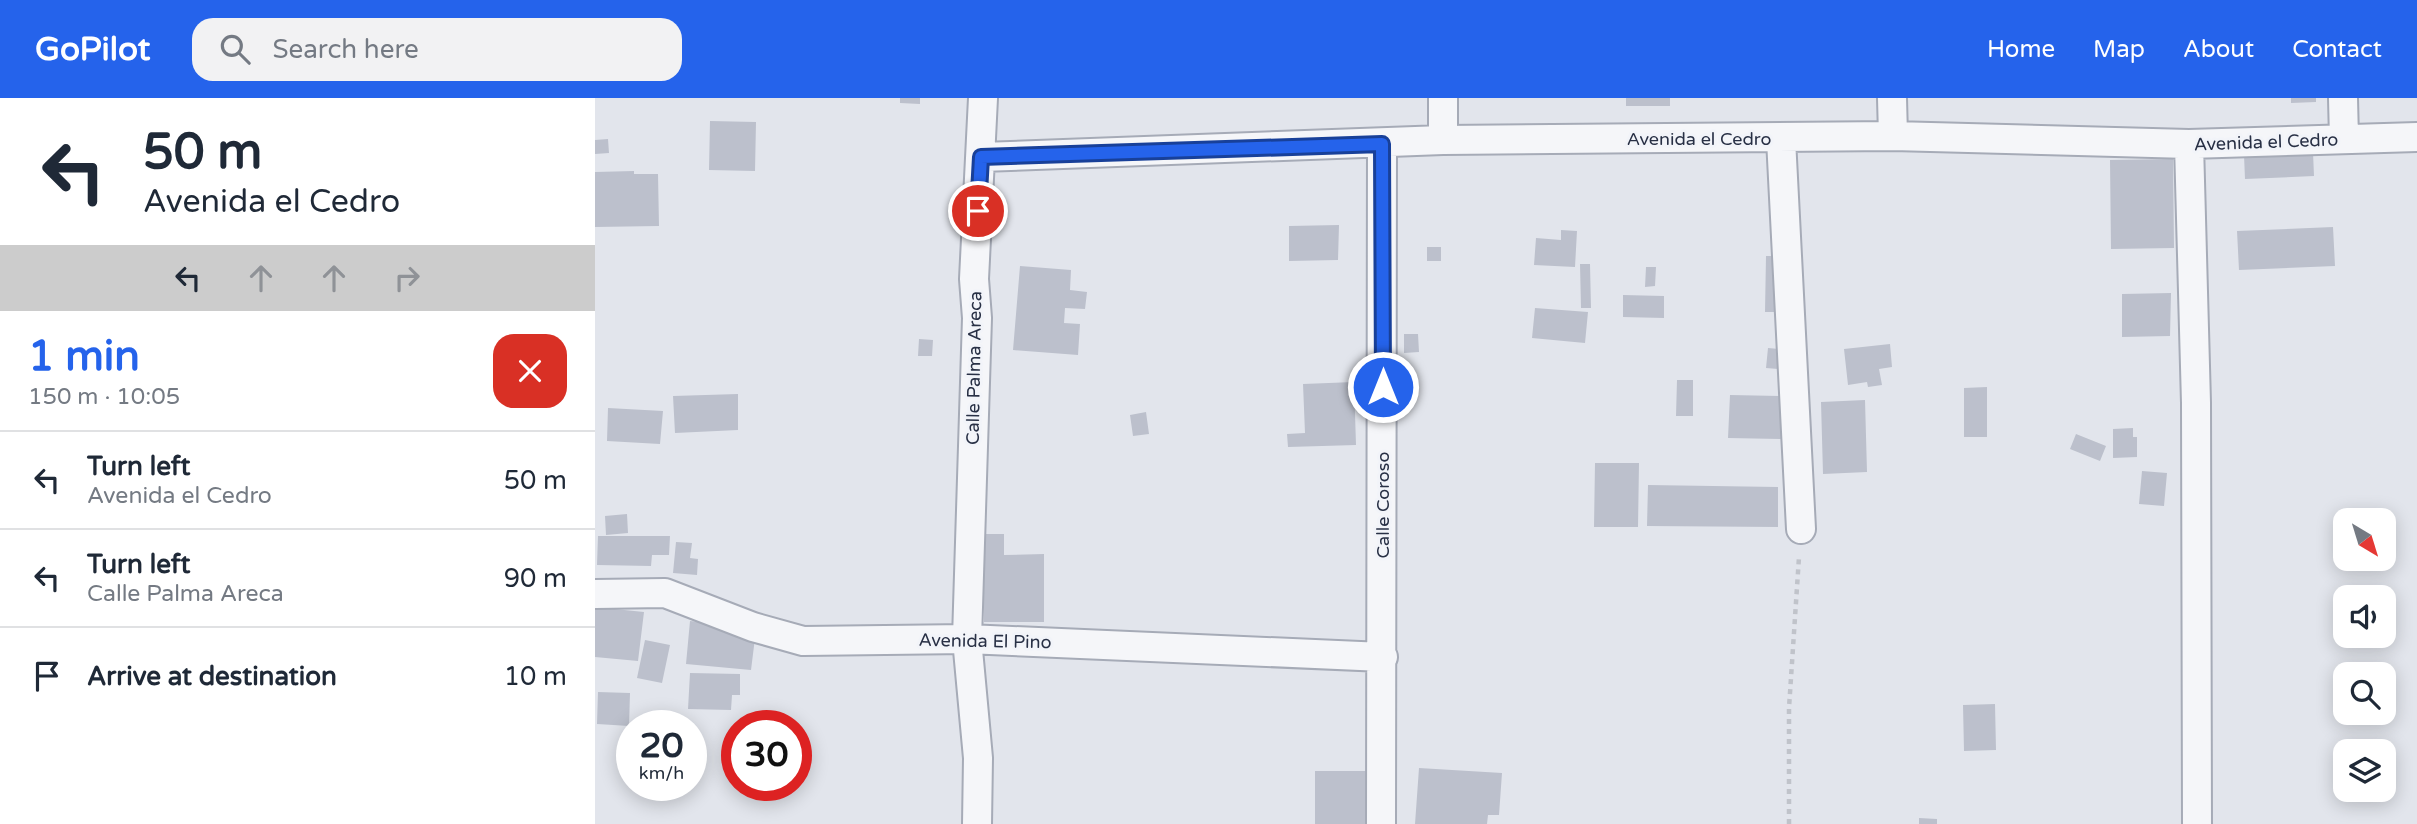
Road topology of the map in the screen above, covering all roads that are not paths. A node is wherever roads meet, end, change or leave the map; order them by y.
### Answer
1 (983, 98) edge
2 (1443, 98) edge
3 (1892, 98) edge
4 (2343, 98) edge
5 (1893, 136) junction
6 (2417, 137) edge
7 (1781, 139) junction
8 (2344, 139) junction
9 (1443, 140) junction
10 (1382, 144) junction
11 (2189, 144) junction
12 (981, 157) junction
13 (1801, 528) road end
14 (595, 594) edge
15 (967, 639) junction
16 (1383, 657) junction
17 (977, 824) edge
18 (1381, 824) edge
19 (2197, 824) edge

1 - 12 street, Calle Palma Areca
2 - 9 street
3 - 5 street
4 - 8 street
5 - 7 street, Avenida el Cedro
5 - 11 street, Avenida el Cedro
6 - 8 street, Avenida el Cedro
7 - 9 street, Avenida el Cedro
7 - 13 street
8 - 11 street, Avenida el Cedro
9 - 10 street, Avenida el Cedro
10 - 12 street, Avenida el Cedro
10 - 16 street, Calle Coroso
11 - 19 street
12 - 15 street, Calle Palma Areca
14 - 15 street, Avenida El Pino
15 - 16 street, Avenida El Pino
15 - 17 street, Calle Palma Areca
16 - 18 street, Calle Coroso

